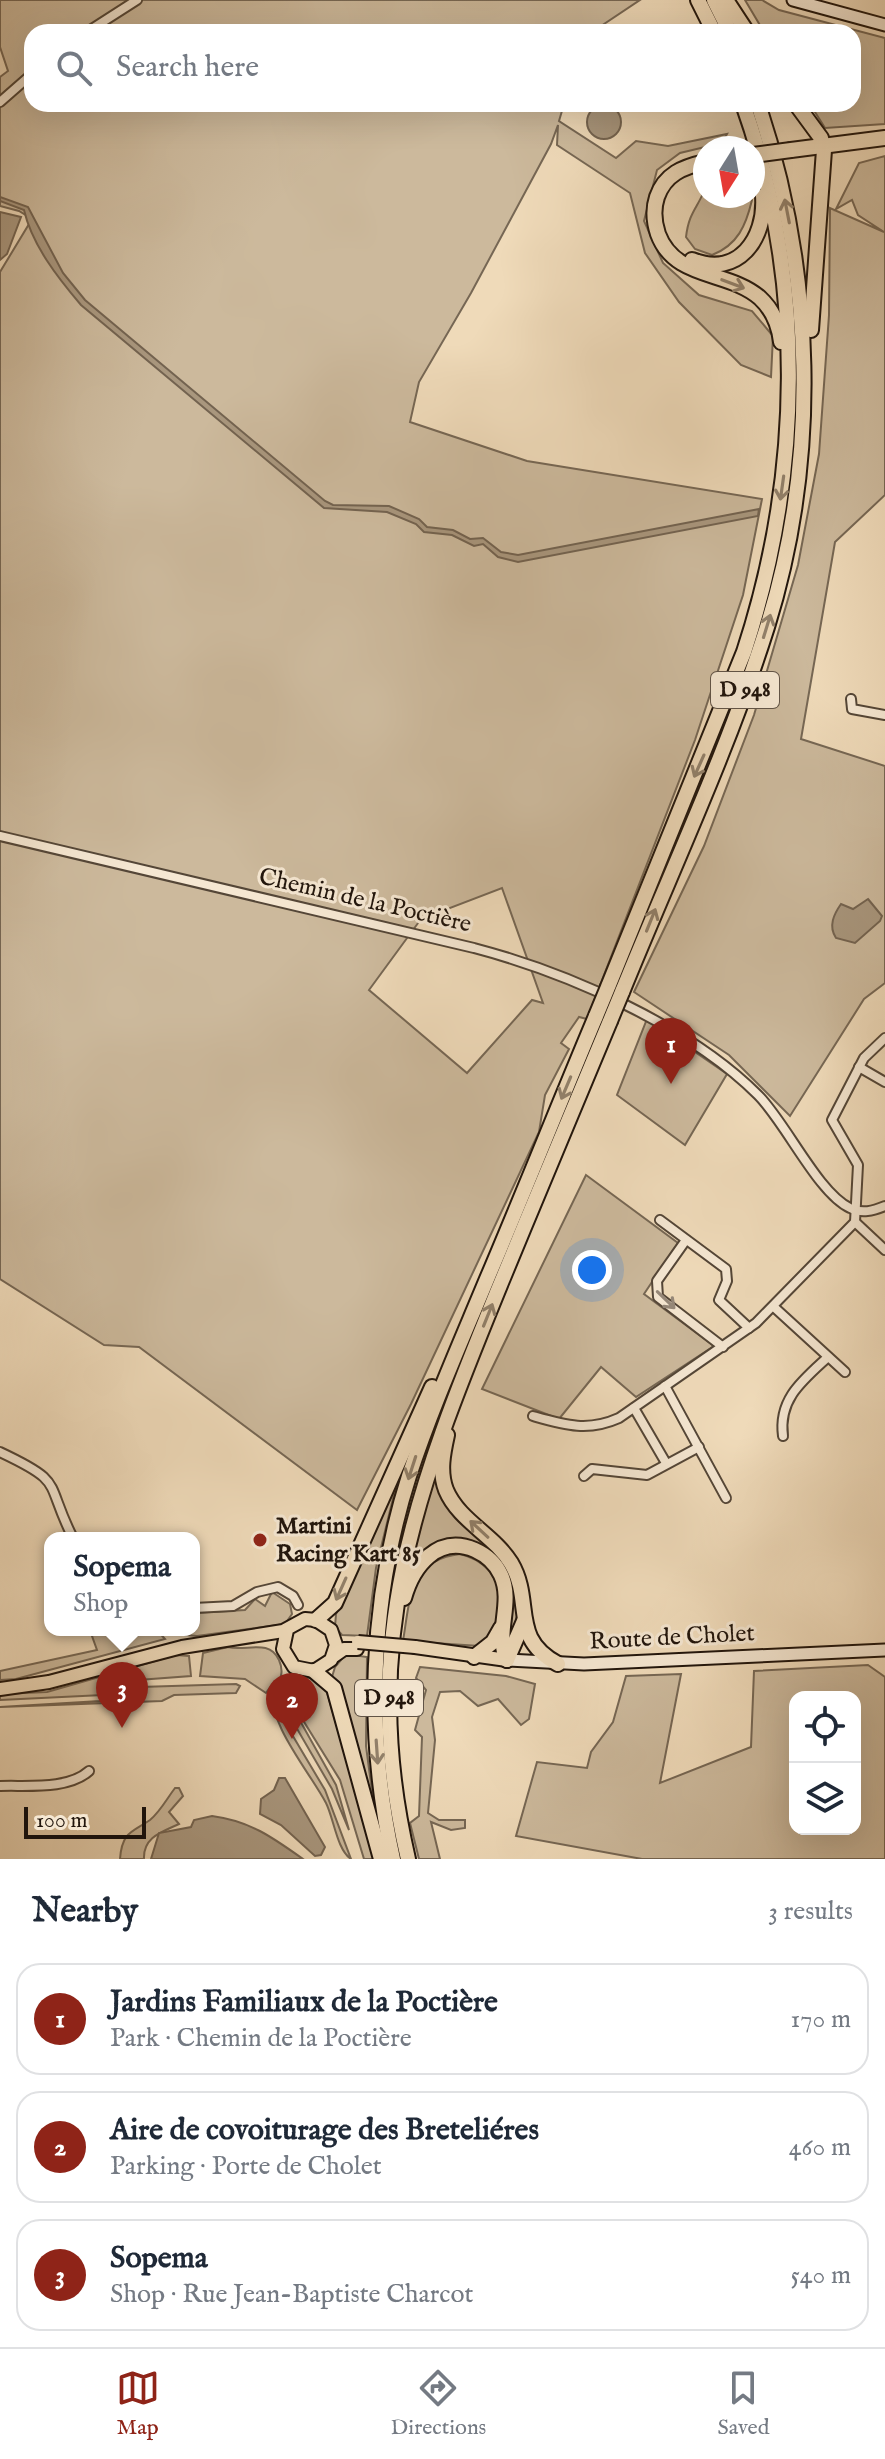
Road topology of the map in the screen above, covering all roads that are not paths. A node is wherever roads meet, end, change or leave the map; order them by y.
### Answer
1 (137, 0) edge
2 (698, 0) edge
3 (714, 0) edge
4 (726, 0) edge
5 (793, 0) edge
6 (100, 24) edge
7 (710, 24) edge
8 (726, 24) edge
9 (742, 24) edge
10 (885, 25) edge
11 (24, 81) edge
12 (0, 102) edge
13 (745, 112) edge
14 (760, 112) edge
15 (801, 112) edge
16 (751, 136) edge
17 (885, 138) edge
18 (824, 146) junction
19 (765, 150) edge
20 (693, 166) edge
21 (693, 168) edge
22 (765, 196) edge
23 (761, 208) edge
24 (804, 372) junction
25 (789, 410) junction
26 (851, 699) dead end
27 (885, 715) edge
28 (0, 836) edge
29 (615, 989) junction
30 (603, 1018) junction
31 (885, 1038) edge
32 (859, 1067) junction
33 (885, 1082) edge
34 (885, 1206) edge
35 (857, 1210) junction
36 (660, 1220) dead end
37 (855, 1222) junction
38 (686, 1240) junction
39 (885, 1250) edge
40 (482, 1291) junction
41 (775, 1308) junction
42 (749, 1328) junction
43 (723, 1347) junction
44 (828, 1357) junction
45 (845, 1372) dead end
46 (665, 1386) junction
47 (458, 1388) junction
48 (634, 1408) junction
49 (533, 1416) dead end
50 (783, 1436) dead end
51 (699, 1447) junction
52 (0, 1452) edge
53 (666, 1463) junction
54 (584, 1476) dead end
55 (726, 1498) dead end
56 (71, 1532) edge
57 (298, 1605) junction
58 (200, 1608) edge
59 (313, 1619) junction
60 (524, 1621) junction
61 (503, 1624) junction
62 (291, 1626) junction
63 (333, 1634) junction
64 (392, 1635) junction
65 (252, 1638) junction
66 (357, 1645) junction
67 (283, 1649) junction
68 (885, 1650) edge
69 (334, 1656) junction
70 (467, 1656) junction
71 (507, 1660) junction
72 (558, 1664) junction
73 (314, 1671) junction
74 (0, 1689) edge
75 (89, 1771) dead end
76 (0, 1786) edge
77 (381, 1859) edge
78 (393, 1859) edge
79 (408, 1859) edge

1 - 6 street
2 - 7 highway
3 - 8 highway
4 - 9 highway
5 - 10 main road
11 - 12 street
13 - 16 highway, D 948
24 -> 14 highway, D 948
15 - 18 highway
17 - 18 highway
18 - 19 highway, bridge
18 - 24 highway
20 -> 25 highway
21 - 23 highway
22 - 25 highway, D 948
29 -> 24 highway, D 948
25 -> 29 highway, D 948
26 - 27 street
28 - 35 street, Chemin de la Poctière
29 - 30 highway, D 948, bridge
30 -> 40 highway, D 948
47 -> 30 highway, D 948
31 - 32 street
32 - 33 street
32 - 35 street
34 - 35 street
35 - 37 street
36 - 38 street
37 - 39 street
37 - 41 street
38 - 42 street
38 -> 43 street
40 -> 59 highway
40 -> 78 highway, D 948
41 - 42 street
41 - 44 street
42 - 43 street
43 - 46 street
44 - 45 street
44 - 50 street
46 - 48 street
46 - 51 street
60 -> 47 highway
47 - 64 highway, D 948
48 - 49 street
48 - 53 street
51 - 53 street
51 - 55 street
52 - 56 street
53 - 54 street
57 - 58 street
57 - 59 street
57 - 62 street
59 - 62 main road
59 - 63 main road
60 - 71 highway
60 - 72 highway
61 - 64 highway
61 - 70 highway
61 - 71 highway
62 - 65 main road
62 - 67 main road
63 - 66 main road, Route de Cholet
63 - 69 main road
64 - 79 highway, D 948
65 - 67 main road
65 - 74 main road
66 - 69 main road, Route de Cholet
66 - 70 main road, Route de Cholet, bridge
67 - 73 main road
68 - 72 main road, Route de Cholet
69 - 73 main road
70 - 71 main road, Route de Cholet
71 - 72 main road, Route de Cholet
73 - 77 highway
75 - 76 street

